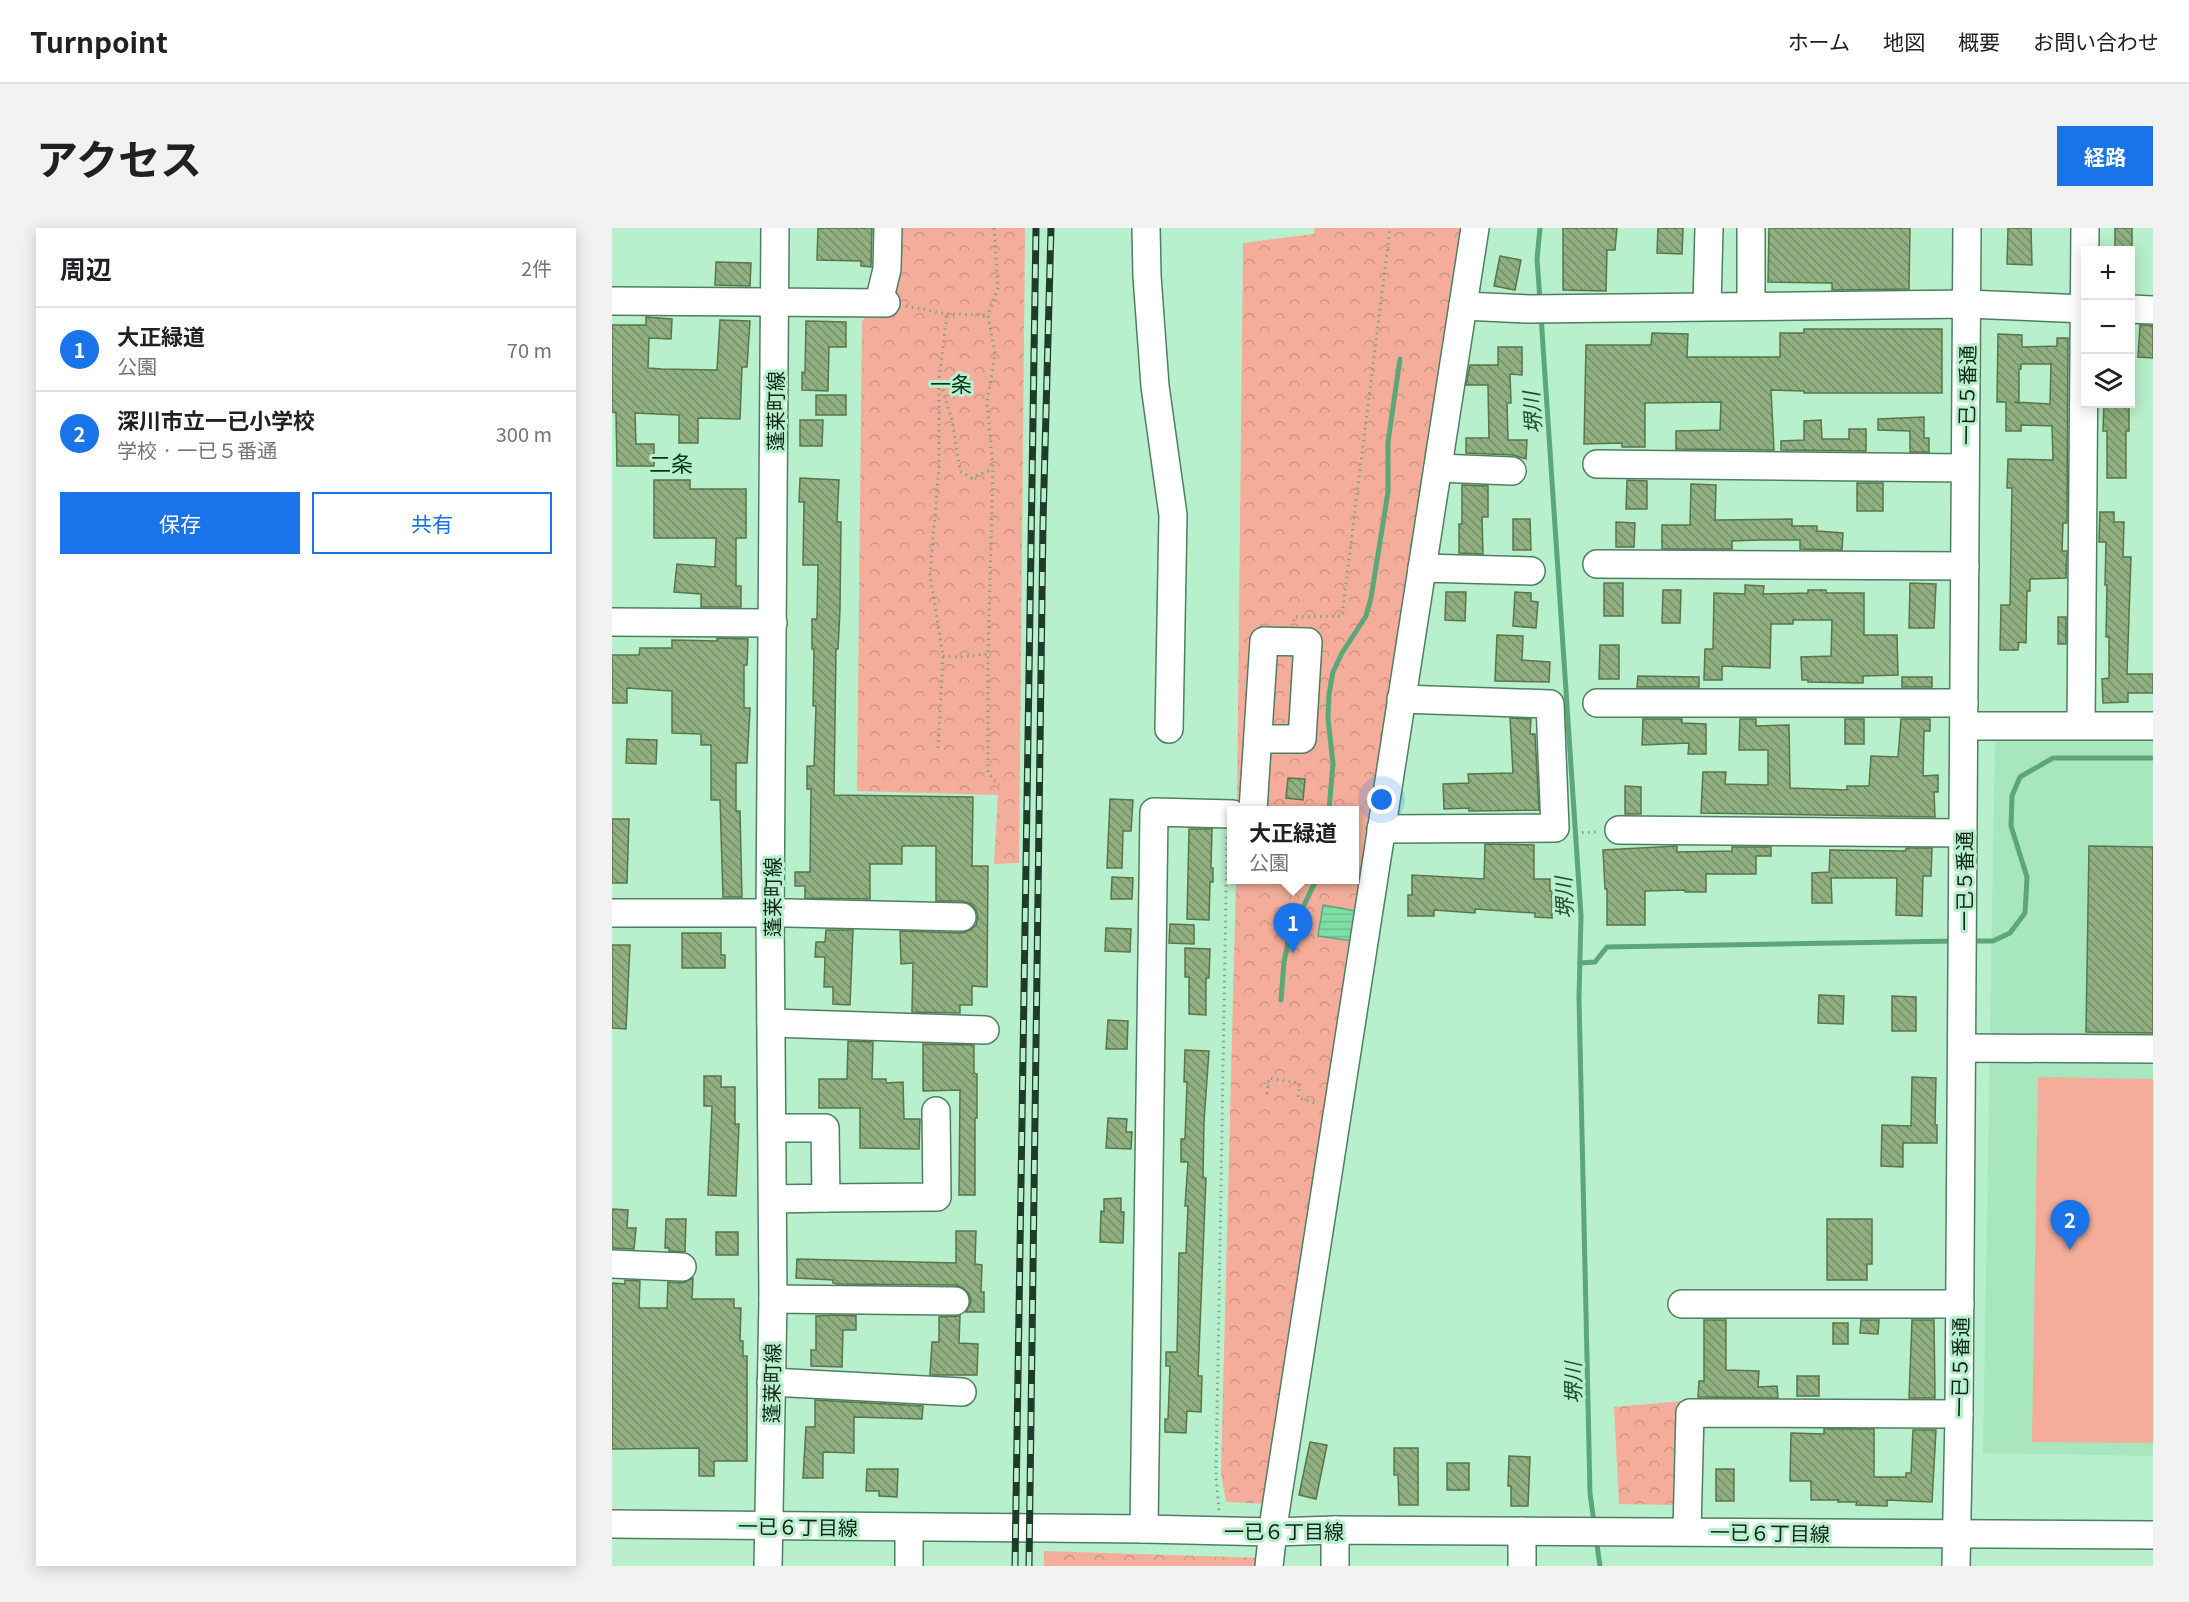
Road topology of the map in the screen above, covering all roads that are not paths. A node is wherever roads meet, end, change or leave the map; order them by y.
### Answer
1 (775, 228) edge
2 (888, 228) edge
3 (1146, 228) edge
4 (1475, 228) edge
5 (1709, 228) edge
6 (1751, 228) edge
7 (1967, 228) edge
8 (2085, 228) edge
9 (2085, 300) edge
10 (612, 301) edge
11 (774, 302) junction
12 (1967, 304) junction
13 (1463, 306) junction
14 (1707, 306) junction
15 (1751, 306) junction
16 (2081, 309) edge
17 (2135, 309) edge
18 (2153, 310) edge
19 (2085, 354) edge
20 (1597, 464) dead end
21 (1438, 468) junction
22 (1965, 468) junction
23 (1512, 471) dead end
24 (1597, 564) dead end
25 (1965, 566) junction
26 (1422, 568) junction
27 (1531, 571) dead end
28 (612, 622) edge
29 (773, 623) junction
30 (1401, 699) junction
31 (1597, 703) dead end
32 (1964, 714) junction
33 (2081, 725) junction
34 (2153, 726) edge
35 (1169, 729) dead end
36 (1258, 739) junction
37 (1239, 806) edge
38 (1227, 813) edge
39 (1381, 829) junction
40 (1619, 830) dead end
41 (1963, 833) junction
42 (612, 913) edge
43 (770, 913) junction
44 (962, 917) dead end
45 (771, 1023) junction
46 (985, 1030) dead end
47 (1962, 1048) junction
48 (2153, 1049) edge
49 (936, 1111) dead end
50 (772, 1128) junction
51 (773, 1198) junction
52 (825, 1198) junction
53 (612, 1264) edge
54 (682, 1267) dead end
55 (773, 1299) junction
56 (955, 1301) dead end
57 (1682, 1304) dead end
58 (1960, 1304) junction
59 (771, 1382) junction
60 (962, 1392) dead end
61 (1959, 1414) junction
62 (612, 1524) edge
63 (768, 1526) junction
64 (909, 1528) junction
65 (1144, 1528) junction
66 (1335, 1530) junction
67 (1522, 1531) junction
68 (1687, 1531) junction
69 (1273, 1532) junction
70 (1957, 1533) junction
71 (2153, 1535) edge
72 (768, 1566) edge
73 (909, 1566) edge
74 (1269, 1566) edge
75 (1335, 1566) edge
76 (1522, 1566) edge
77 (1956, 1566) edge

1 - 11 street, 蓬莱町線
2 - 11 street
3 - 35 street
4 - 13 street
5 - 14 street
6 - 15 street
7 - 12 street, 一已５番通
8 - 9 street
10 - 11 street
11 - 29 street, 蓬莱町線
12 - 15 street
12 - 16 street
12 - 22 street, 一已５番通
13 - 14 street
13 - 21 street
14 - 15 street
17 - 18 street
19 - 33 street
20 - 22 street
21 - 23 street
21 - 26 street
22 - 25 street, 一已５番通
24 - 25 street
25 - 32 street, 一已５番通
26 - 27 street
26 - 30 street
28 - 29 street
29 - 43 street, 蓬莱町線
30 - 39 street
30 - 39 street
31 - 32 street
32 - 33 street
32 - 41 street, 一已５番通
33 - 34 street
36 - 36 street
36 - 37 street
38 - 65 street
39 - 69 street
40 - 41 street
41 - 47 street, 一已５番通
42 - 43 street
43 - 44 street
43 - 45 street, 蓬莱町線
45 - 46 street
45 - 50 street, 蓬莱町線
47 - 48 street
47 - 58 street, 一已５番通
49 - 52 street
50 - 51 street, 蓬莱町線
50 - 52 street
51 - 52 street
51 - 55 street, 蓬莱町線
53 - 54 street
55 - 56 street
55 - 59 street, 蓬莱町線
57 - 58 street
58 - 61 street, 一已５番通
59 - 60 street
59 - 63 street, 蓬莱町線
61 - 68 street
61 - 70 street, 一已５番通
62 - 63 street, 一已６丁目線
63 - 64 street, 一已６丁目線
63 - 72 street, 蓬莱町線
64 - 65 street, 一已６丁目線
64 - 73 street
65 - 69 street, 一已６丁目線
66 - 67 street, 一已６丁目線
66 - 69 street, 一已６丁目線
66 - 75 street
67 - 68 street, 一已６丁目線
67 - 76 street
68 - 70 street, 一已６丁目線
69 - 74 street
70 - 71 street, 一已６丁目線
70 - 77 street, 一已５番通

